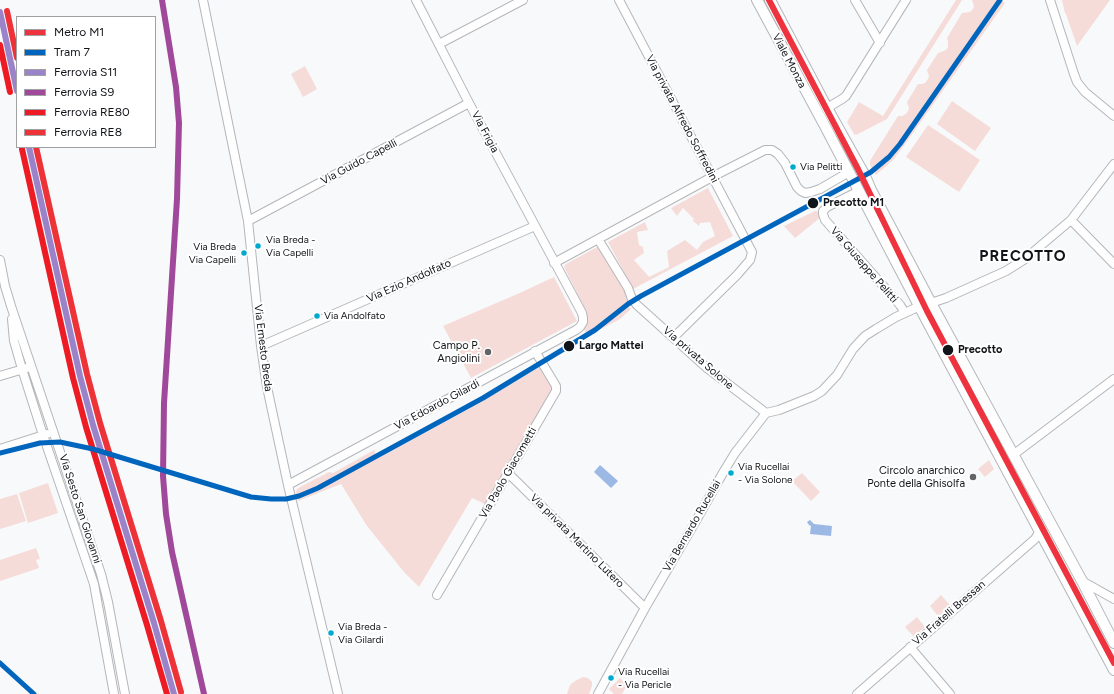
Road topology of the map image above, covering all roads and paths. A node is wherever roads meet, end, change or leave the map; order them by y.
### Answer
1 (202, 0) edge
2 (416, 0) edge
3 (523, 0) edge
4 (619, 0) edge
5 (757, 0) edge
6 (770, 0) edge
7 (855, 0) edge
8 (906, 0) edge
9 (1050, 0) edge
10 (880, 43) junction
11 (439, 44) junction
12 (469, 103) junction
13 (827, 108) junction
14 (1114, 116) edge
15 (1114, 164) edge
16 (860, 166) junction
17 (849, 172) junction
18 (712, 177) junction
19 (859, 190) junction
20 (1071, 220) junction
21 (248, 221) junction
22 (535, 226) junction
23 (598, 239) junction
24 (0, 260) edge
25 (554, 263) junction
26 (1114, 264) edge
27 (931, 303) junction
28 (11, 306) junction
29 (920, 306) junction
30 (905, 312) junction
31 (583, 322) joint
32 (674, 337) junction
33 (261, 346) junction
34 (535, 351) junction
35 (22, 369) junction
36 (0, 376) edge
37 (34, 376) junction
38 (1114, 379) edge
39 (766, 413) junction
40 (53, 432) junction
41 (42, 435) junction
42 (0, 449) edge
43 (1013, 455) junction
44 (1002, 461) junction
45 (508, 473) junction
46 (288, 485) junction
47 (1040, 531) junction
48 (1082, 581) junction
49 (437, 596) dead end
50 (1114, 599) edge
51 (645, 608) junction
52 (1114, 643) edge
53 (910, 647) junction
54 (1114, 670) edge
55 (866, 691) edge
56 (114, 694) edge
57 (125, 694) edge
58 (338, 694) edge
59 (598, 694) edge
60 (857, 694) edge
61 (950, 694) edge

1 - 21 street, Via Ernesto Breda
2 - 11 street, Via Frigia
3 - 11 street
4 - 18 street, Via privata Alfredo Soffredini
5 - 17 main road, Viale Monza
6 - 13 main road, Viale Monza
7 - 10 street
8 - 10 street
9 - 14 street
10 - 13 street
11 - 12 street, Via Frigia
12 - 21 street, Via Guido Capelli
12 - 22 street, Via Frigia
13 - 16 main road, Viale Monza
15 - 20 street
16 - 17 main road
16 - 27 main road, Viale Monza
17 - 18 street
17 - 19 main road, Viale Monza
18 - 23 street
18 - 32 street, Via privata Alfredo Soffredini
19 - 29 main road, Viale Monza
19 - 30 street, Via Giuseppe Pelitti
20 - 26 street
20 - 27 street
21 - 33 street, Via Ernesto Breda
22 - 25 street, Via Frigia
22 - 33 street, Via Ezio Andolfato
23 - 25 street
23 - 32 street, Via privata Solone
24 - 28 street, Via Sesto San Giovanni
25 - 31 street, Via Frigia
27 - 29 main road
27 - 43 main road, Viale Monza
28 - 35 street, Via Sesto San Giovanni
28 - 37 street, Via Sesto San Giovanni
29 - 30 street
29 - 44 main road, Viale Monza
30 - 39 street
31 - 34 street, Via Edoardo Gilardi
32 - 39 street, Via privata Solone
33 - 46 street, Via Ernesto Breda
34 - 45 street, Via Paolo Giacometti
34 - 46 street, Via Edoardo Gilardi
35 - 36 street
35 - 37 street
35 - 41 street, Via Sesto San Giovanni
37 - 40 street, Via Sesto San Giovanni
38 - 43 street
39 - 51 street, Via Bernardo Rucellai
40 - 41 street
40 - 57 street, Via Sesto San Giovanni
41 - 42 street
41 - 56 street, Via Sesto San Giovanni
43 - 44 main road
43 - 48 main road, Viale Monza
44 - 47 main road, Viale Monza
45 - 49 street, Via Paolo Giacometti
45 - 51 street, Via privata Martino Lutero
46 - 58 street, Via Ernesto Breda
47 - 53 street, Via Fratelli Bressan
47 - 54 main road, Viale Monza
48 - 50 street
48 - 52 main road, Viale Monza
51 - 59 street, Via Bernardo Rucellai
53 - 55 street, Via Fratelli Bressan
53 - 61 street
55 - 60 street, Via Fratelli Bressan

